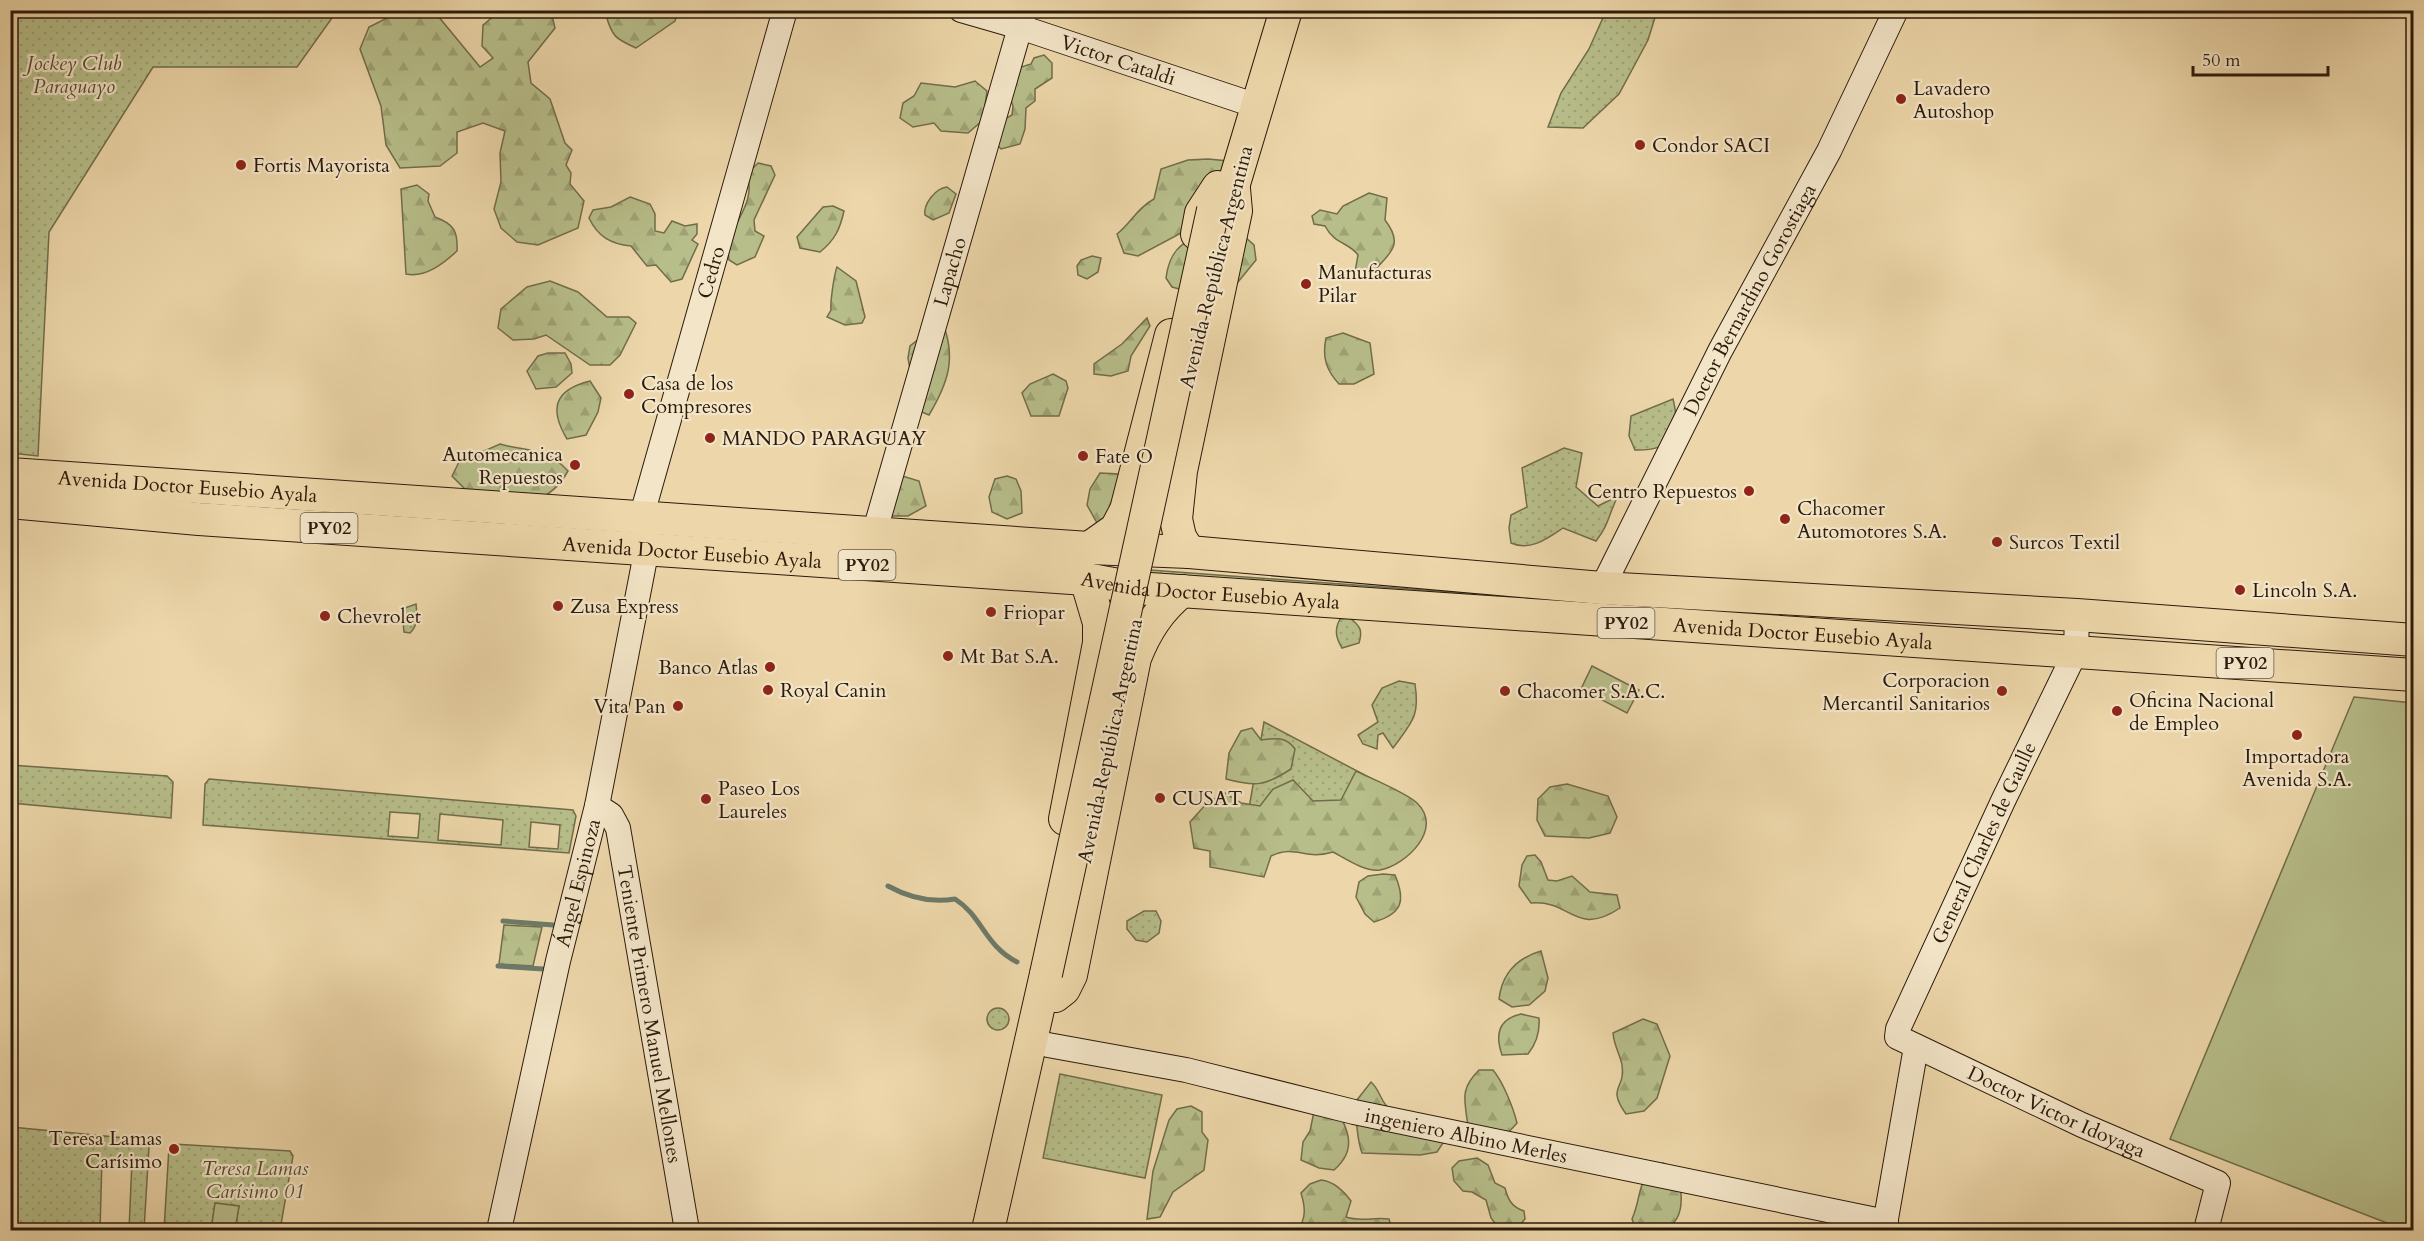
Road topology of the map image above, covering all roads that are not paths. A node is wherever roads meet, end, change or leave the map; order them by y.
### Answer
1 (785, 10) edge
2 (961, 10) edge
3 (1265, 10) edge
4 (1286, 10) edge
5 (1896, 10) edge
6 (1022, 19) edge
7 (1242, 100) junction
8 (1222, 200) junction
9 (10, 474) edge
10 (277, 493) junction
11 (10, 502) edge
12 (199, 519) junction
13 (644, 534) junction
14 (874, 534) junction
15 (1089, 549) junction
16 (1189, 552) junction
17 (1086, 579) junction
18 (1602, 588) junction
19 (1182, 591) junction
20 (2077, 615) junction
21 (2414, 640) edge
22 (2076, 651) junction
23 (2414, 675) edge
24 (597, 806) junction
25 (1050, 986) junction
26 (1907, 1042) junction
27 (1047, 1046) junction
28 (1885, 1226) edge
29 (499, 1230) edge
30 (687, 1230) edge
31 (988, 1230) edge
32 (1007, 1230) edge
33 (2206, 1230) edge

1 - 13 street, Cedro
2 - 6 street, Victor Cataldi
3 - 7 highway, Avenida República Argentina
4 - 8 highway, Avenida República Argentina
5 - 18 street, Doctor Bernardino Gorostiaga
6 - 7 street, Victor Cataldi
6 - 14 street, Lapacho
7 - 8 highway, Avenida República Argentina
8 - 15 highway
8 - 16 highway
8 - 25 highway, Avenida República Argentina, bridge
9 - 10 highway, Avenida Doctor Eusebio Ayala / PY02
10 - 12 highway
10 - 13 highway, Avenida Doctor Eusebio Ayala / PY02
11 - 12 highway, Avenida Doctor Eusebio Ayala / PY02
12 - 13 highway, Avenida Doctor Eusebio Ayala / PY02
13 - 14 highway, Avenida Doctor Eusebio Ayala / PY02
13 - 17 highway, Avenida Doctor Eusebio Ayala / PY02
13 - 24 street, Ángel Espinoza
14 - 15 highway, Avenida Doctor Eusebio Ayala / PY02
15 - 16 highway, Avenida Doctor Eusebio Ayala / PY02
16 - 18 highway, Avenida Doctor Eusebio Ayala / PY02
17 - 19 highway, Avenida Doctor Eusebio Ayala / PY02
17 - 25 highway
18 - 20 highway, Avenida Doctor Eusebio Ayala / PY02
19 - 22 highway, Avenida Doctor Eusebio Ayala / PY02
19 - 25 highway
20 - 21 highway, Avenida Doctor Eusebio Ayala / PY02
20 - 22 street
22 - 23 highway, Avenida Doctor Eusebio Ayala / PY02
22 - 26 street, General Charles de Gaulle
24 - 29 street, Ángel Espinoza
24 - 30 street, Teniente Primero Manuel Mellones
25 - 27 highway, Avenida República Argentina
25 - 31 highway, Avenida República Argentina
26 - 28 street, General Charles de Gaulle
26 - 33 street, Doctor Victor Idoyaga
27 - 28 street, ingeniero Albino Merles
27 - 32 highway, Avenida República Argentina

